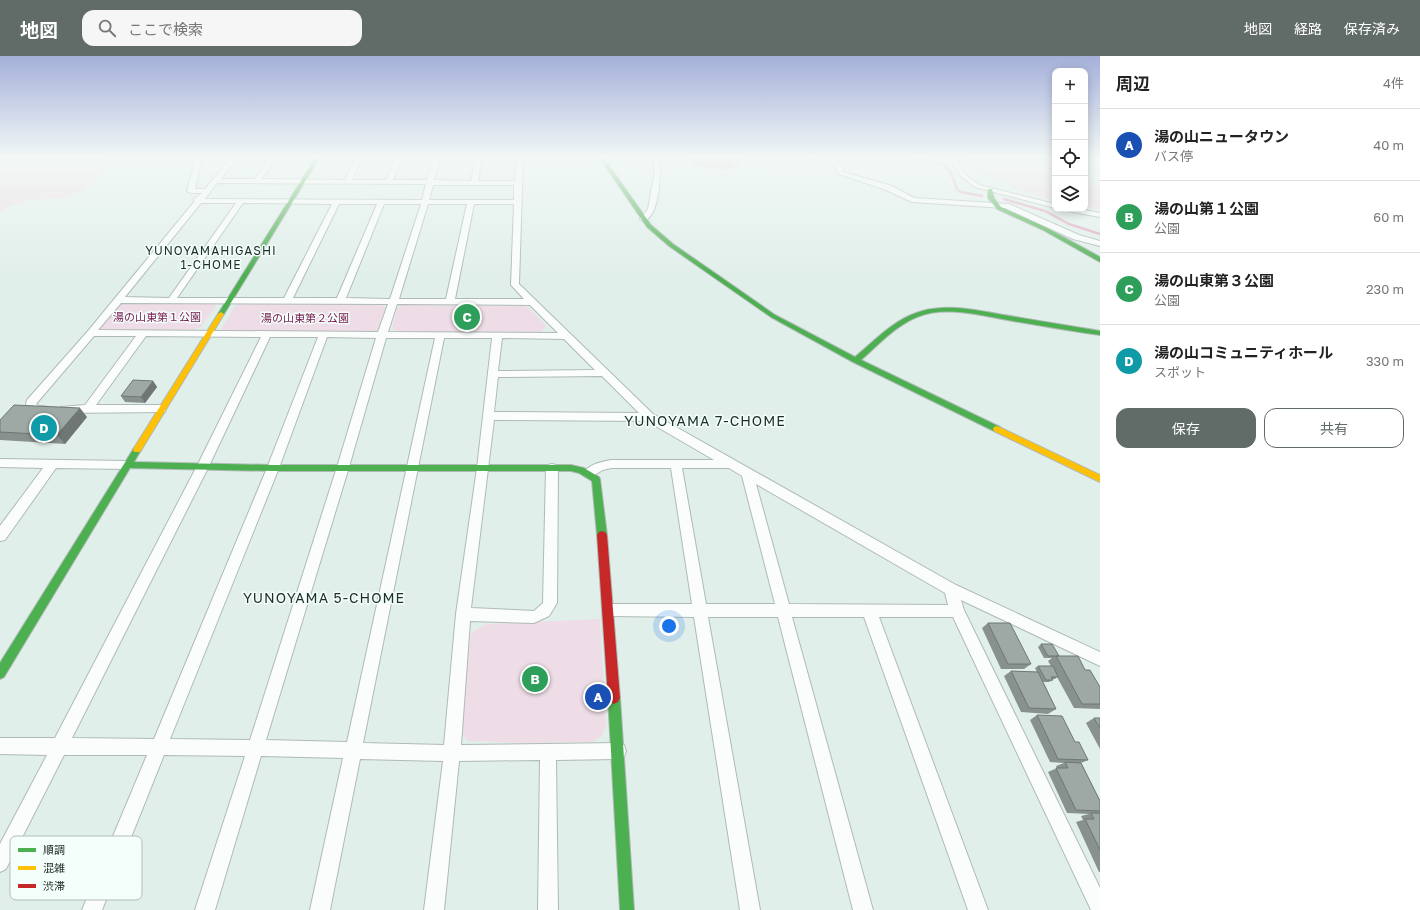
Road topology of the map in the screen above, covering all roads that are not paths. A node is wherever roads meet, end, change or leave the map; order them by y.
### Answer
1 (201, 197) edge
2 (293, 197) edge
3 (427, 197) edge
4 (517, 197) edge
5 (629, 197) edge
6 (654, 197) edge
7 (906, 197) edge
8 (991, 197) edge
9 (1022, 197) edge
10 (197, 201) junction
11 (241, 201) junction
12 (290, 201) junction
13 (337, 201) junction
14 (381, 202) junction
15 (425, 202) junction
16 (471, 202) junction
17 (517, 202) junction
18 (996, 204) junction
19 (1052, 205) edge
20 (1084, 212) edge
21 (1100, 215) edge
22 (644, 219) junction
23 (1100, 244) edge
24 (1100, 260) edge
25 (172, 299) junction
26 (117, 300) junction
27 (229, 300) junction
28 (288, 300) junction
29 (340, 301) junction
30 (394, 301) junction
31 (450, 301) junction
32 (532, 302) junction
33 (91, 333) junction
34 (1100, 333) edge
35 (143, 334) junction
36 (208, 334) junction
37 (267, 334) junction
38 (324, 334) junction
39 (382, 335) junction
40 (440, 336) junction
41 (497, 336) junction
42 (568, 336) junction
43 (856, 360) junction
44 (492, 374) junction
45 (606, 374) junction
46 (88, 409) junction
47 (161, 409) junction
48 (489, 416) junction
49 (650, 417) junction
50 (0, 462) edge
51 (53, 463) junction
52 (730, 464) junction
53 (128, 465) junction
54 (676, 465) junction
55 (203, 466) junction
56 (343, 467) junction
57 (273, 468) junction
58 (412, 468) junction
59 (483, 468) junction
60 (552, 468) junction
61 (747, 472) junction
62 (589, 474) junction
63 (1100, 479) edge
64 (0, 536) edge
65 (952, 589) junction
66 (609, 610) junction
67 (700, 610) junction
68 (869, 610) junction
69 (785, 611) junction
70 (957, 611) junction
71 (463, 614) junction
72 (1100, 659) edge
73 (0, 673) edge
74 (0, 746) edge
75 (60, 746) junction
76 (158, 747) junction
77 (255, 748) junction
78 (354, 751) junction
79 (618, 751) junction
80 (452, 753) junction
81 (548, 753) junction
82 (14, 836) edge
83 (122, 836) edge
84 (10, 844) edge
85 (0, 863) edge
86 (1094, 886) edge
87 (96, 900) edge
88 (1100, 909) edge
89 (92, 910) edge
90 (206, 910) edge
91 (320, 910) edge
92 (434, 910) edge
93 (548, 910) edge
94 (627, 910) edge
95 (750, 910) edge
96 (863, 910) edge
97 (978, 910) edge

1 - 10 street
2 - 12 street
3 - 15 street
4 - 17 street
5 - 22 street
6 - 22 street
7 - 18 street
8 - 18 street
9 - 19 street
10 - 11 street
10 - 26 street
11 - 12 street
11 - 25 street
12 - 13 street
12 - 27 street
13 - 14 street
13 - 28 street
14 - 15 street
14 - 29 street
15 - 16 street
15 - 30 street
16 - 17 street
16 - 31 street
17 - 32 street
18 - 23 street
18 - 24 street
20 - 21 street
22 - 43 street
25 - 26 street
25 - 27 street
26 - 33 street
27 - 28 street
27 - 36 street
28 - 29 street
29 - 30 street
30 - 31 street
30 - 39 street
31 - 32 street
32 - 42 street
33 - 35 street
33 - 46 street
34 - 43 street
35 - 36 street
35 - 46 street
36 - 37 street
36 - 47 street
37 - 38 street
37 - 55 street
38 - 39 street
38 - 57 street
39 - 40 street
39 - 56 street
40 - 41 street
40 - 58 street
41 - 42 street
41 - 44 street
42 - 45 street
43 - 63 street
44 - 45 street
44 - 48 street
45 - 49 street
46 - 47 street
47 - 53 street
48 - 49 street
48 - 59 street
49 - 52 street
50 - 51 street
51 - 53 street
51 - 64 street
52 - 54 street
52 - 61 street
53 - 55 street
53 - 73 street
54 - 62 street
54 - 67 street
55 - 57 street
55 - 75 street
56 - 57 street
56 - 58 street
56 - 77 street
57 - 76 street
58 - 59 street
58 - 78 street
59 - 60 street
59 - 71 street
60 - 62 street
60 - 71 street
61 - 65 street
61 - 69 street
62 - 66 street
65 - 70 street
65 - 72 street
66 - 67 street
66 - 79 street
67 - 69 street
67 - 95 street
68 - 69 street
68 - 70 street
68 - 97 street
69 - 96 street
70 - 86 street
71 - 80 street
74 - 75 street
75 - 76 street
75 - 82 street
76 - 77 street
76 - 83 street
77 - 78 street
77 - 90 street
78 - 80 street
78 - 91 street
79 - 81 street
79 - 94 street
80 - 81 street
80 - 92 street
81 - 93 street
84 - 85 street
86 - 88 street
87 - 89 street

